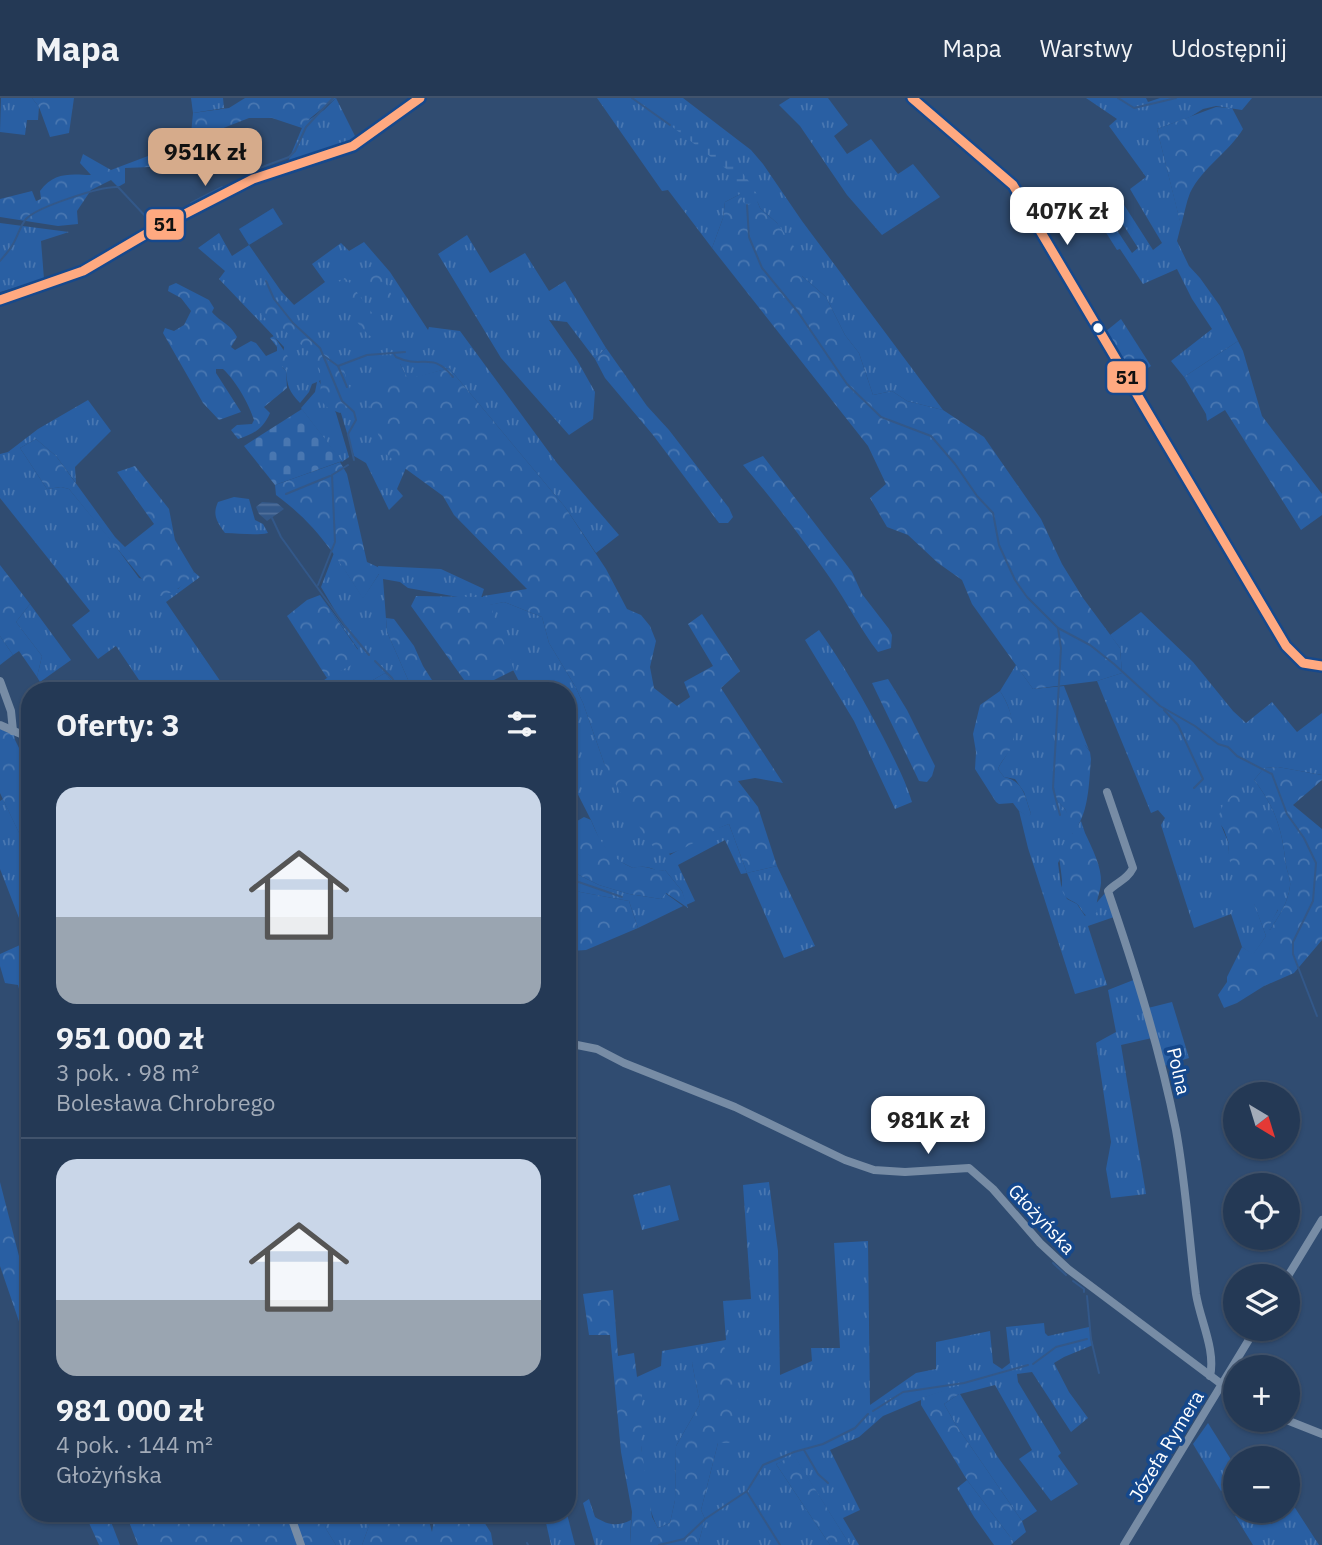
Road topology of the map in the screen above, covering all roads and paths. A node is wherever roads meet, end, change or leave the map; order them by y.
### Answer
1 (420, 98) edge
2 (912, 98) edge
3 (408, 102) edge
4 (0, 300) edge
5 (1322, 666) edge
6 (0, 681) edge
7 (0, 725) edge
8 (13, 731) junction
9 (21, 734) edge
10 (1107, 793) dead end
11 (576, 1045) edge
12 (1322, 1220) edge
13 (1295, 1264) edge
14 (1248, 1341) edge
15 (1210, 1376) junction
16 (1221, 1386) junction
17 (1300, 1425) edge
18 (1322, 1434) edge
19 (292, 1522) edge
20 (301, 1545) edge
21 (1124, 1545) edge

1 - 3 street
2 - 5 street
3 - 4 street
6 - 8 street
7 - 8 street
8 - 9 street
10 - 15 street, Polna
11 - 15 street, Głożyńska
12 - 13 street
14 - 16 street, Józefa Rymera
15 - 16 street, Głożyńska
16 - 21 street, Józefa Rymera
17 - 18 street
19 - 20 street

